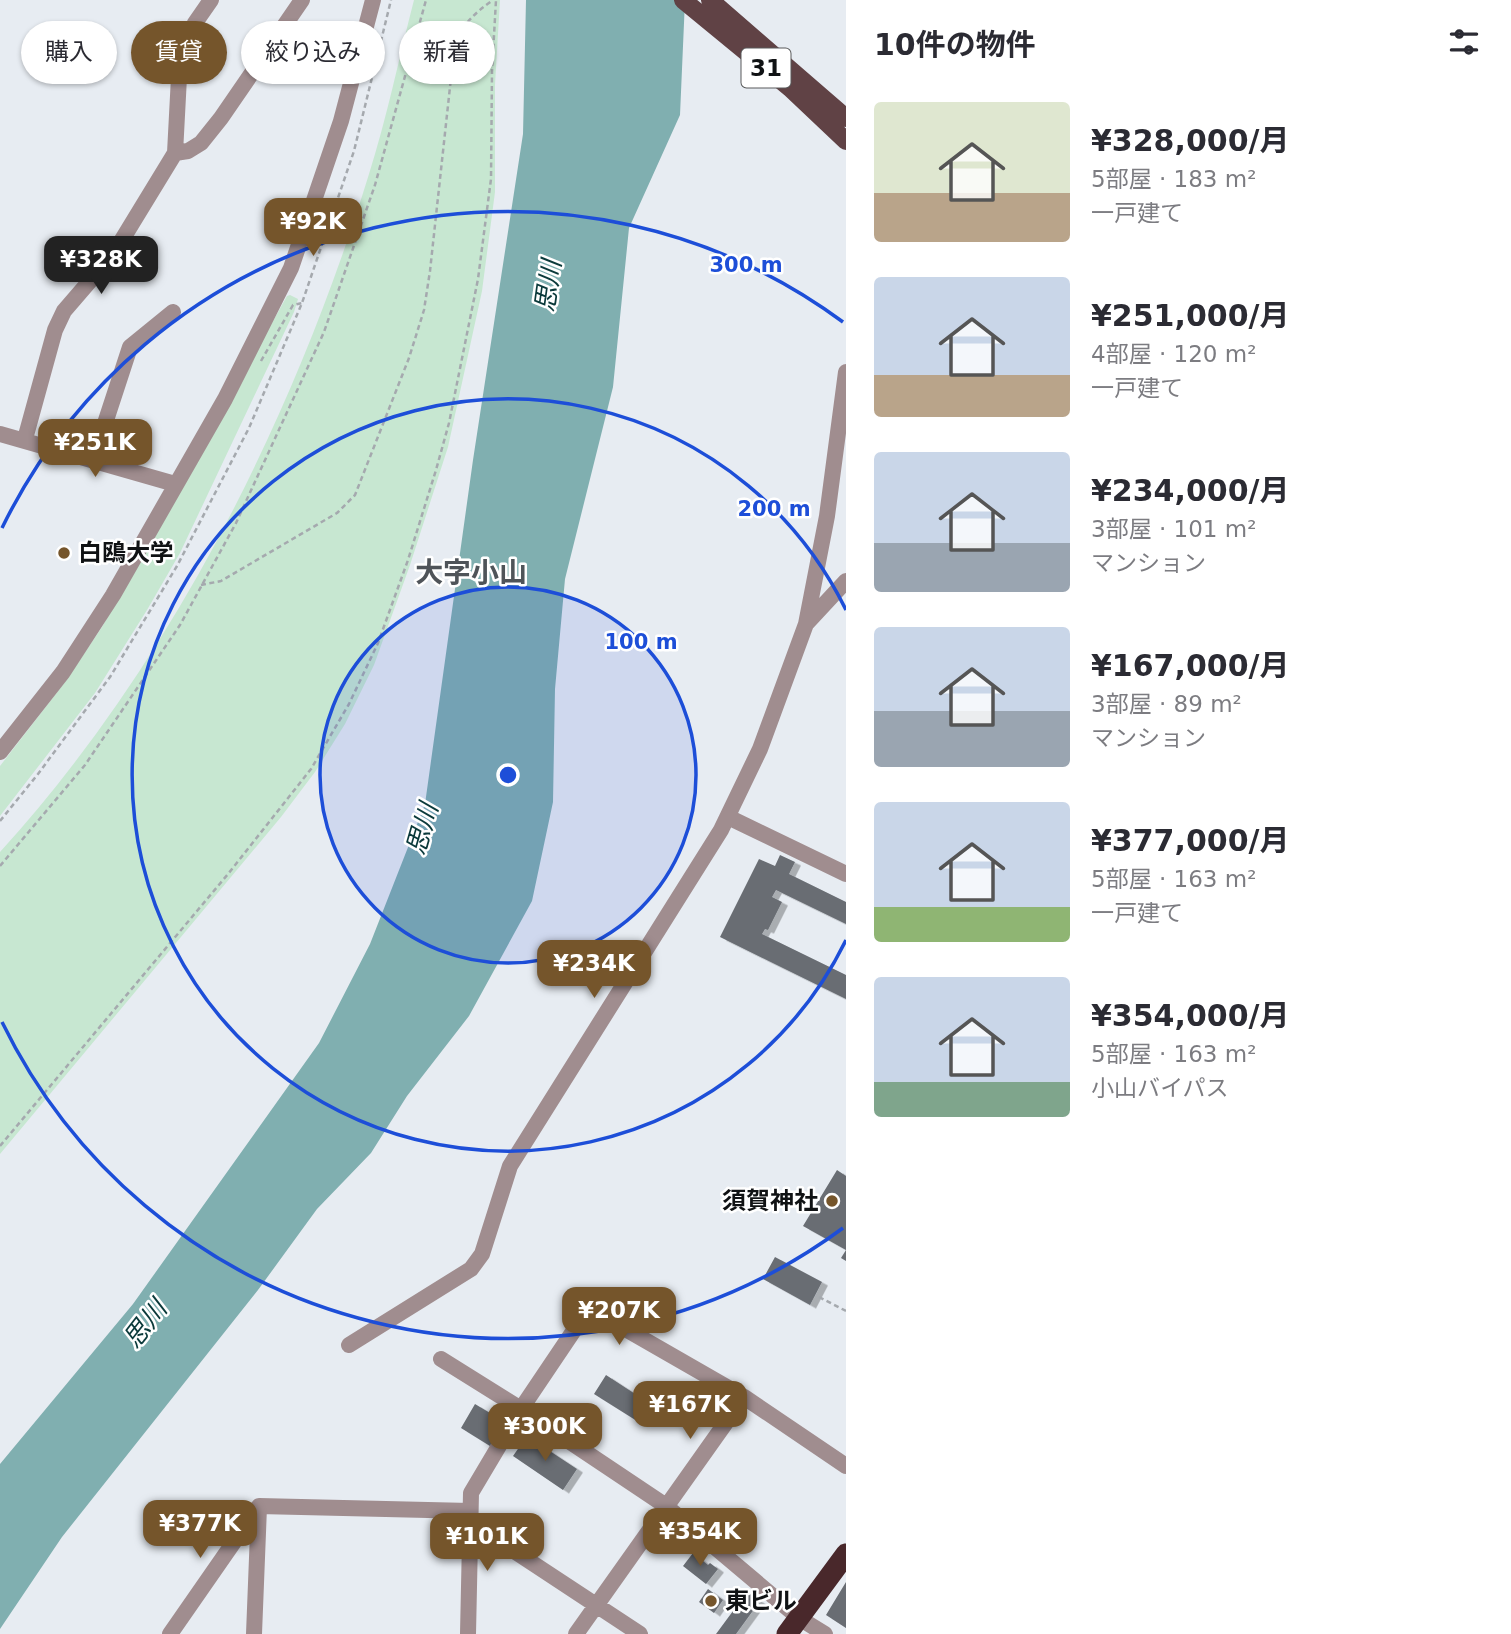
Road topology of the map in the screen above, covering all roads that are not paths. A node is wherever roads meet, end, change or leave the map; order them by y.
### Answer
1 (211, 0) edge
2 (302, 0) edge
3 (373, 0) edge
4 (683, 0) edge
5 (710, 0) edge
6 (846, 118) edge
7 (846, 141) edge
8 (175, 153) junction
9 (173, 312) dead end
10 (846, 372) edge
11 (0, 434) edge
12 (25, 439) junction
13 (93, 460) junction
14 (175, 484) junction
15 (846, 581) edge
16 (806, 624) junction
17 (0, 752) edge
18 (728, 817) junction
19 (846, 874) edge
20 (349, 1345) dead end
21 (441, 1359) dead end
22 (744, 1397) junction
23 (521, 1409) junction
24 (846, 1466) edge
25 (259, 1506) junction
26 (666, 1506) junction
27 (470, 1516) junction
28 (846, 1554) edge
29 (596, 1605) junction
30 (793, 1626) edge
31 (170, 1634) edge
32 (254, 1634) edge
33 (468, 1634) edge
34 (576, 1634) edge
35 (640, 1634) edge
36 (825, 1634) edge

1 - 8 street
2 - 8 street
3 - 14 street
4 - 7 main road, 31
5 - 6 main road, 31
8 - 12 street
9 - 13 street
10 - 16 street
11 - 12 street
12 - 13 street
13 - 14 street
14 - 17 street
15 - 16 street
16 - 18 street
18 - 19 street
18 - 20 street
21 - 23 street
22 - 23 street
22 - 24 street
22 - 26 street
23 - 26 street
23 - 27 street
25 - 27 street
25 - 31 street
25 - 32 street
26 - 29 street
26 - 30 street
27 - 29 street
27 - 33 street
28 - 30 highway
29 - 34 street
29 - 35 street
30 - 36 street

